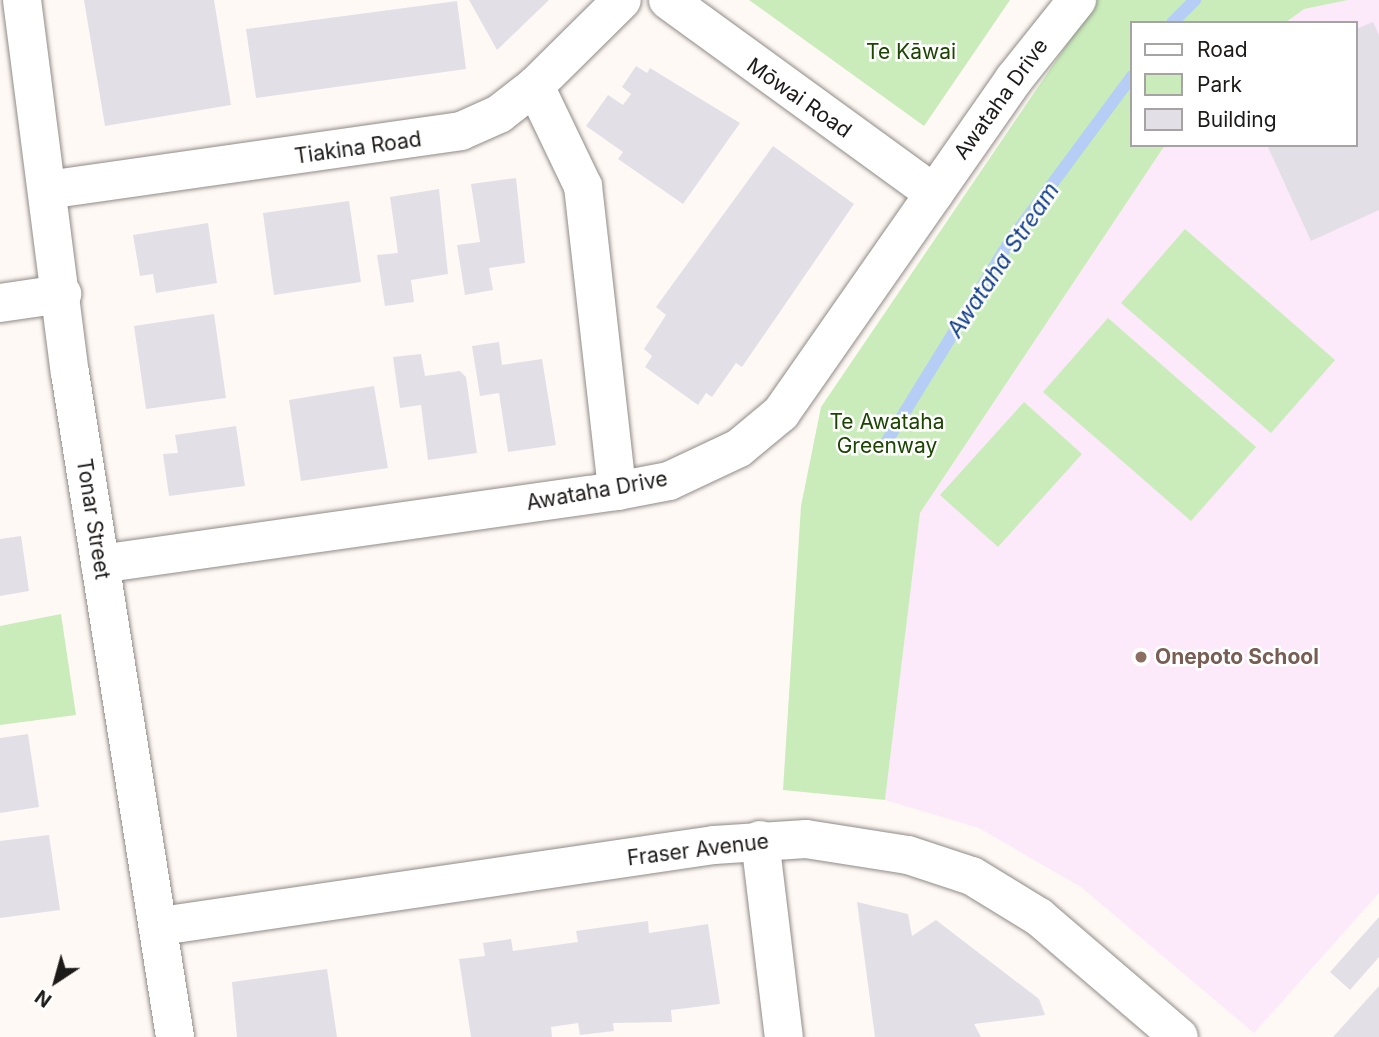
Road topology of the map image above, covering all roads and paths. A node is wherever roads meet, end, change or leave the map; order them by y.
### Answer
1 (22, 0) edge
2 (622, 0) edge
3 (668, 0) edge
4 (1077, 0) edge
5 (535, 86) junction
6 (47, 190) junction
7 (934, 193) junction
8 (62, 294) junction
9 (0, 303) edge
10 (617, 491) junction
11 (100, 564) junction
12 (760, 840) junction
13 (162, 926) junction
14 (1172, 1035) edge
15 (174, 1037) edge
16 (784, 1037) edge

1 - 6 street, Tonar Street
2 - 5 street, Tiakina Road
3 - 7 street, Mōwai Road
4 - 7 street, Awataha Drive
5 - 6 street, Tiakina Road
5 - 10 street
6 - 8 street, Tonar Street
7 - 10 street, Awataha Drive
8 - 9 street
8 - 11 street, Tonar Street
10 - 11 street, Awataha Drive
11 - 13 street, Tonar Street
12 - 13 street, Fraser Avenue
12 - 14 street, Fraser Avenue
12 - 16 street
13 - 15 street, Tonar Street

